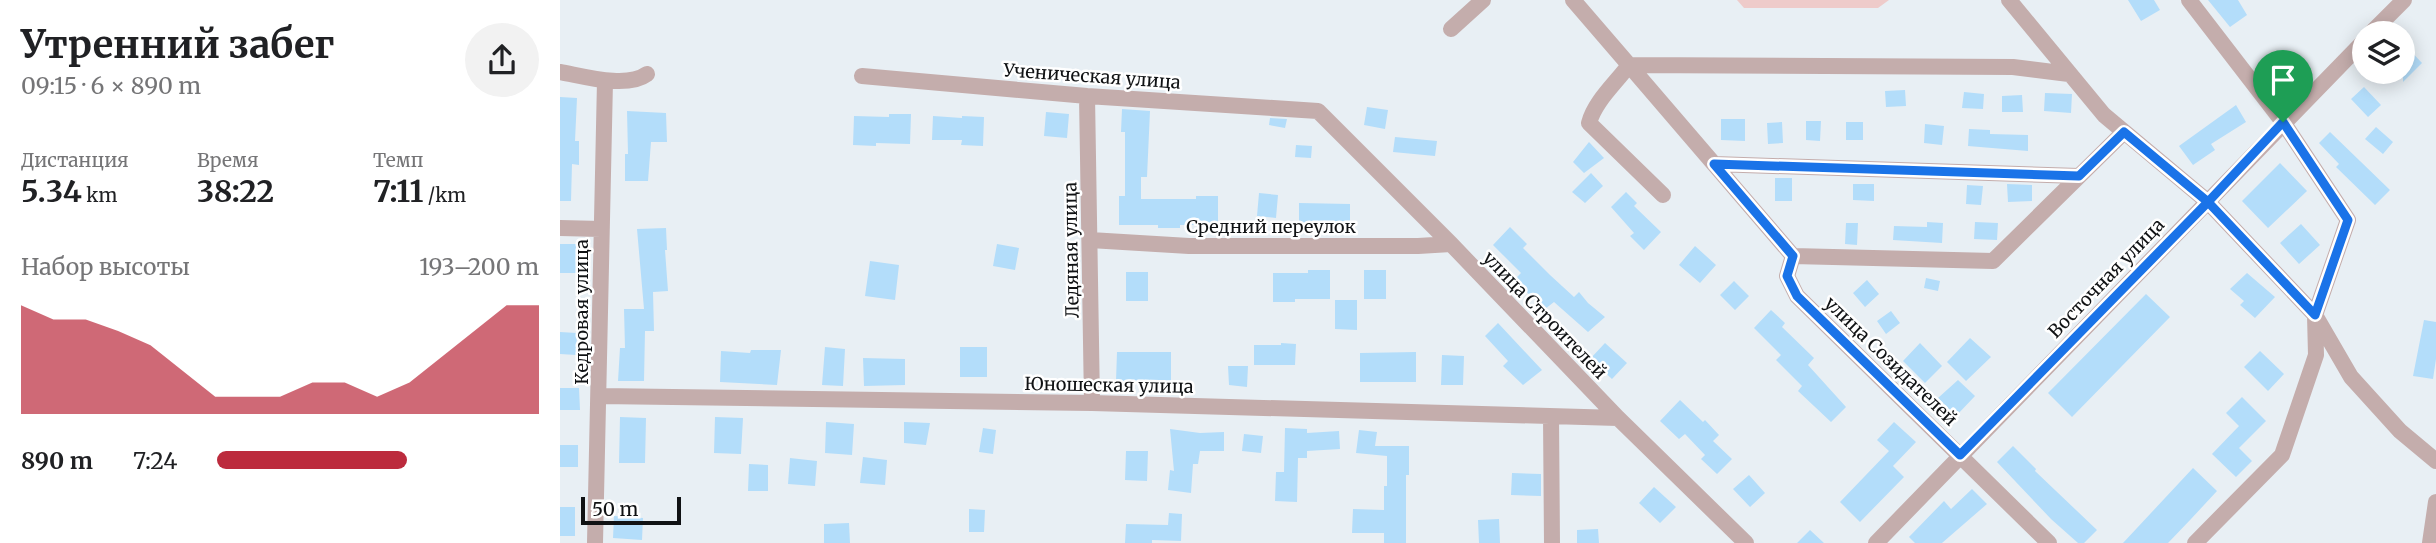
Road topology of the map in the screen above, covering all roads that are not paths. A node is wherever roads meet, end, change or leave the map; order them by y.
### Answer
1 (1483, 0) edge
2 (1573, 0) edge
3 (2009, 0) edge
4 (2189, 0) edge
5 (2393, 4) edge
6 (2380, 21) edge
7 (1451, 29) dead end
8 (2352, 53) edge
9 (1629, 65) junction
10 (560, 72) edge
11 (647, 74) dead end
12 (2069, 74) junction
13 (862, 76) dead end
14 (605, 80) junction
15 (1087, 96) junction
16 (1318, 111) joint
17 (2283, 122) junction
18 (2124, 132) junction
19 (1714, 164) junction
20 (2079, 176) junction
21 (1663, 194) dead end
22 (2208, 202) junction
23 (560, 228) edge
24 (601, 229) junction
25 (1090, 240) junction
26 (1451, 244) junction
27 (1793, 256) junction
28 (2315, 315) junction
29 (600, 396) junction
30 (1092, 403) junction
31 (1551, 416) junction
32 (1618, 418) junction
33 (1960, 455) junction
34 (2436, 461) edge
35 (2436, 502) edge
36 (595, 543) edge
37 (1552, 543) edge
38 (1746, 543) edge
39 (1876, 543) edge
40 (2049, 543) edge
41 (2195, 543) edge
42 (2430, 543) edge

1 - 7 street
2 - 9 street
3 - 12 street
4 - 17 street
5 - 6 street
8 - 17 street, Восточная улица
9 - 12 street
9 - 19 street
9 - 21 street
10 - 14 street
11 - 14 street
12 - 18 street
13 - 15 street, Ученическая улица
14 - 24 street, Кедровая улица
15 - 16 street, Ученическая улица
15 - 25 street, Ледяная улица
16 - 26 street, улица Строителей
17 - 22 street, Восточная улица
17 - 28 street
18 - 20 street
18 - 22 street
19 - 20 street
19 - 27 street
20 - 27 street
22 - 28 street
22 - 33 street, Восточная улица
23 - 24 street
24 - 29 street, Кедровая улица
25 - 26 street, Средний переулок
25 - 30 street, Ледяная улица
26 - 32 street, улица Строителей
27 - 33 street, улица Созидателей
28 - 34 street
28 - 41 street
29 - 30 street, Юношеская улица
29 - 36 street, Кедровая улица
30 - 31 street, Юношеская улица
31 - 32 street, Юношеская улица
31 - 37 street
32 - 38 street, улица Строителей
33 - 39 street, Восточная улица
33 - 40 street, улица Созидателей
35 - 42 street

